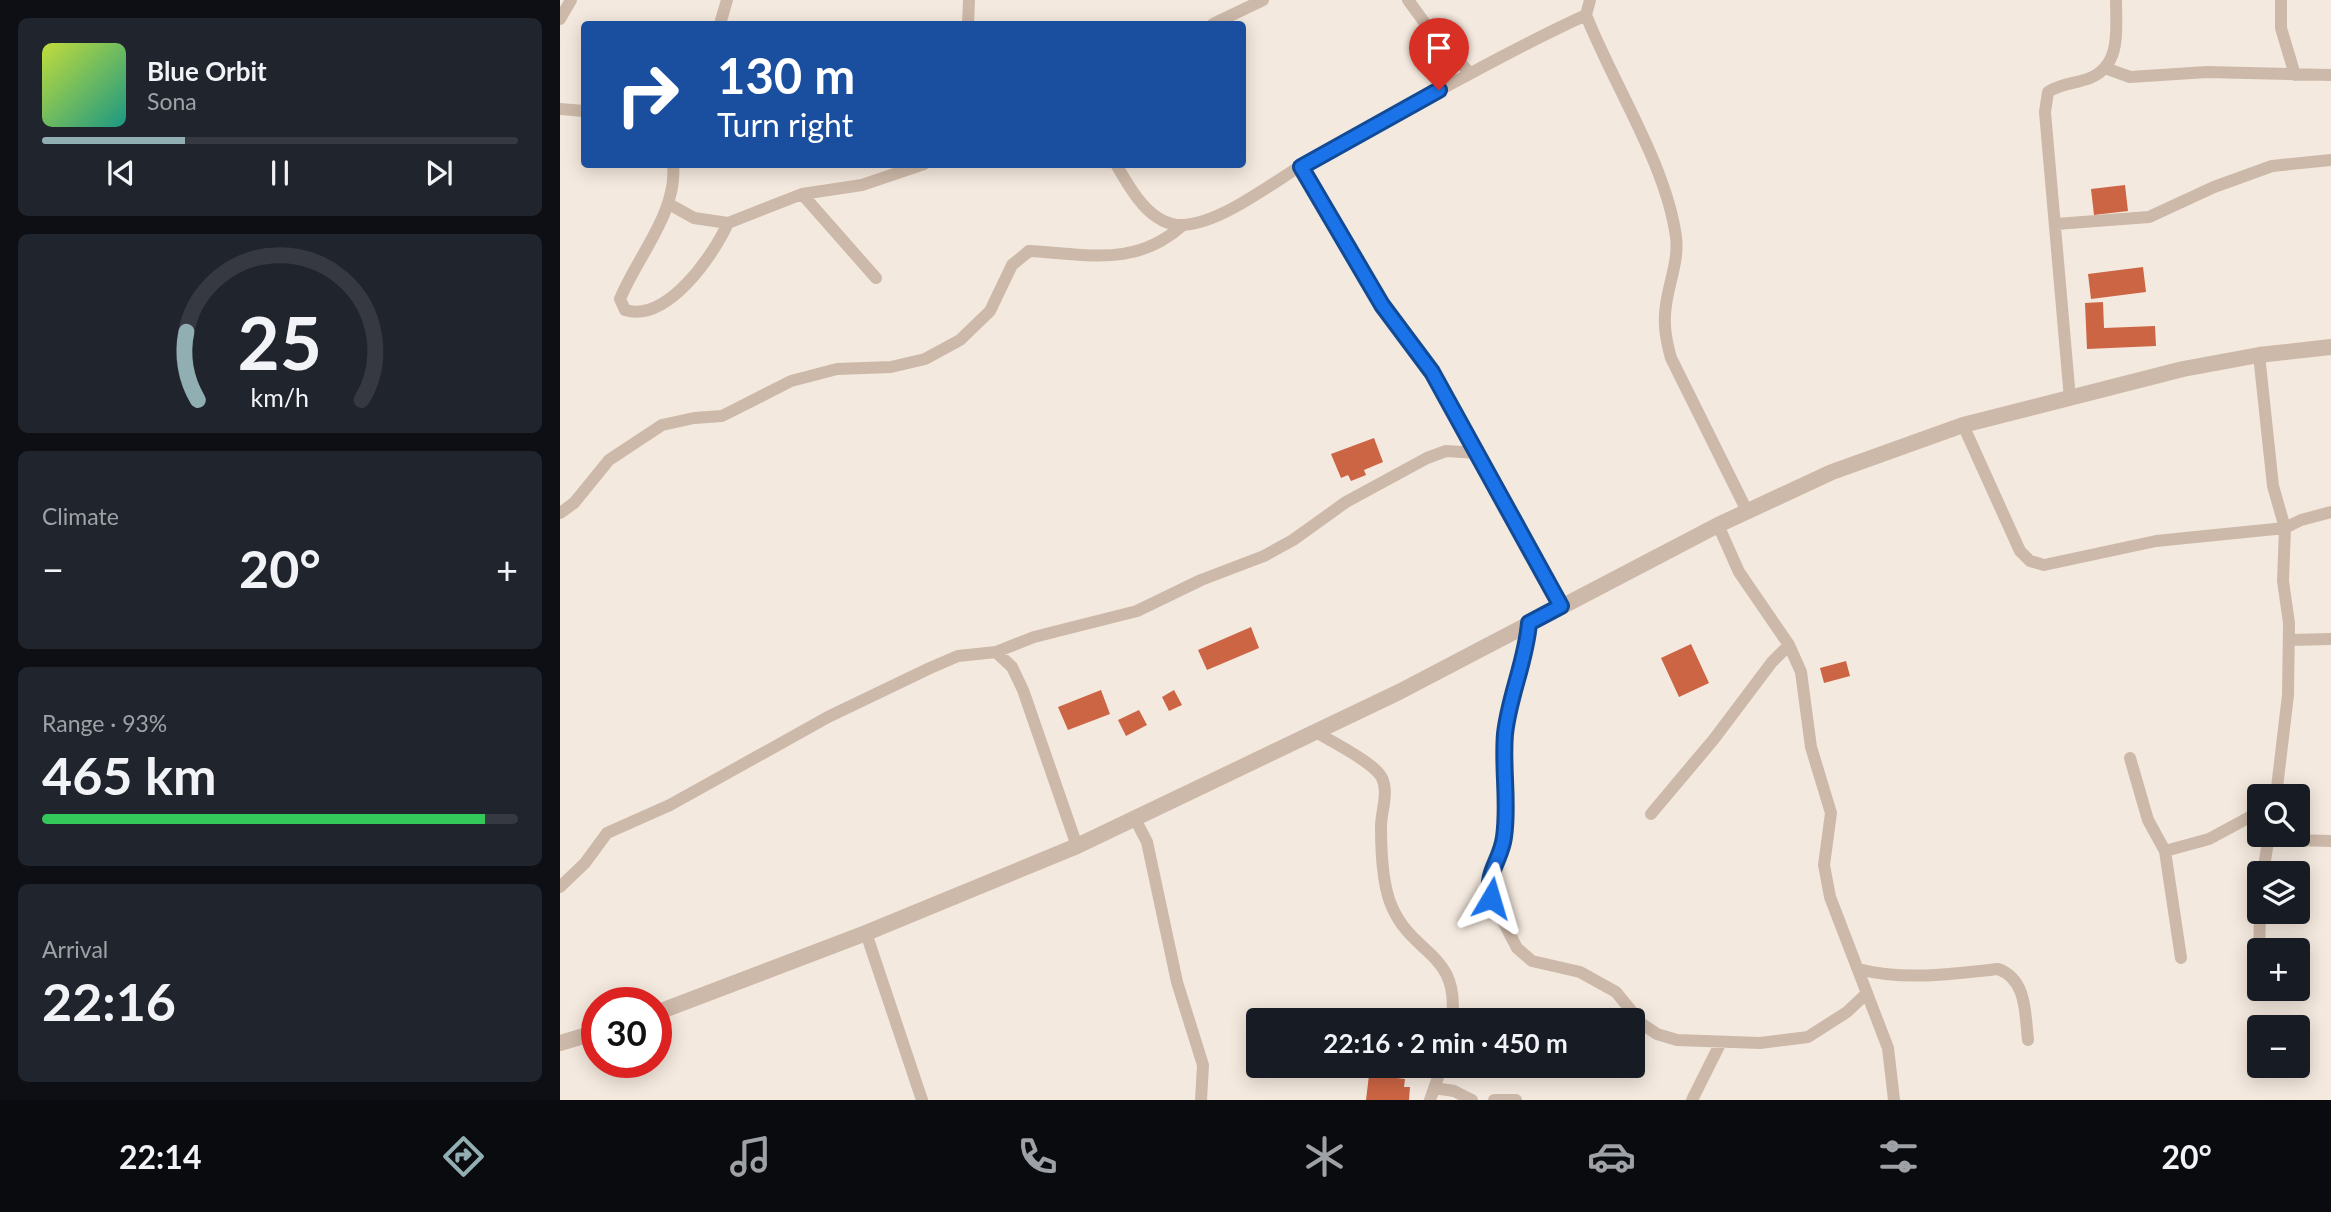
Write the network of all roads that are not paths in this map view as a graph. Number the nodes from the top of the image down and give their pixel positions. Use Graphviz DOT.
graph roads {
  1 [pos="570,0"];
  2 [pos="727,0"];
  3 [pos="969,0"];
  4 [pos="1263,0"];
  5 [pos="1408,0"];
  6 [pos="1590,0"];
  7 [pos="2116,0"];
  8 [pos="2281,0"];
  9 [pos="1586,15"];
  10 [pos="560,19"];
  11 [pos="721,21"];
  12 [pos="968,21"];
  13 [pos="1219,21"];
  14 [pos="2105,68"];
  15 [pos="1470,73"];
  16 [pos="2295,75"];
  17 [pos="2331,75"];
  18 [pos="560,109"];
  19 [pos="581,111"];
  20 [pos="2331,160"];
  21 [pos="1301,167"];
  22 [pos="674,168"];
  23 [pos="912,168"];
  24 [pos="1118,168"];
  25 [pos="802,194"];
  26 [pos="669,204"];
  27 [pos="729,223"];
  28 [pos="2056,224"];
  29 [pos="1183,225"];
  30 [pos="876,278"];
  31 [pos="2331,347"];
  32 [pos="2259,355"];
  33 [pos="2070,399"];
  34 [pos="1962,425"];
  35 [pos="1478,453"];
  36 [pos="1747,511"];
  37 [pos="2331,512"];
  38 [pos="560,513"];
  39 [pos="1718,525"];
  40 [pos="2285,528"];
  41 [pos="1561,606"];
  42 [pos="1529,623"];
  43 [pos="2331,639"];
  44 [pos="2289,640"];
  45 [pos="1789,645"];
  46 [pos="996,652"];
  47 [pos="1316,732"];
  48 [pos="2130,758"];
  49 [pos="2277,784"];
  50 [pos="1651,814"];
  51 [pos="2247,818"];
  52 [pos="1135,819"];
  53 [pos="2310,840"];
  54 [pos="2331,841"];
  55 [pos="1077,846"];
  56 [pos="2165,850"];
  57 [pos="560,887"];
  58 [pos="866,933"];
  59 [pos="2181,958"];
  60 [pos="1858,969"];
  61 [pos="1866,994"];
  62 [pos="672,1007"];
  63 [pos="1453,1008"];
  64 [pos="581,1037"];
  65 [pos="2028,1040"];
  66 [pos="560,1043"];
  67 [pos="1720,1044"];
  68 [pos="1446,1078"];
  69 [pos="1454,1091"];
  70 [pos="1432,1094"];
  71 [pos="922,1100"];
  72 [pos="1201,1100"];
  73 [pos="1472,1100"];
  74 [pos="1494,1100"];
  75 [pos="1516,1100"];
  76 [pos="1692,1100"];
  77 [pos="1894,1100"];
  1 -- 10 [label="street"];
  2 -- 11 [label="street"];
  3 -- 12 [label="street"];
  4 -- 13 [label="street"];
  5 -- 15 [label="street"];
  6 -- 9 [label="street"];
  7 -- 14 [label="street"];
  8 -- 16 [label="street"];
  9 -- 15 [label="street"];
  9 -- 36 [label="street"];
  14 -- 16 [label="street"];
  14 -- 28 [label="street"];
  15 -- 21 [label="street"];
  16 -- 17 [label="street"];
  18 -- 19 [label="street"];
  20 -- 28 [label="street"];
  21 -- 29 [label="street"];
  21 -- 35 [label="street"];
  22 -- 26 [label="street"];
  23 -- 25 [label="street"];
  24 -- 29 [label="street"];
  25 -- 27 [label="street"];
  25 -- 30 [label="street"];
  26 -- 27 [label="street"];
  26 -- 27 [label="street"];
  28 -- 33 [label="street"];
  29 -- 38 [label="street"];
  31 -- 32 [label="street"];
  32 -- 33 [label="street"];
  32 -- 40 [label="street"];
  33 -- 34 [label="street"];
  34 -- 36 [label="street"];
  34 -- 40 [label="street"];
  35 -- 41 [label="street"];
  35 -- 46 [label="street"];
  36 -- 39 [label="street"];
  37 -- 40 [label="street"];
  39 -- 41 [label="street"];
  39 -- 45 [label="street"];
  40 -- 44 [label="street"];
  41 -- 42 [label="street"];
  42 -- 47 [label="street"];
  42 -- 67 [label="street"];
  43 -- 44 [label="street"];
  44 -- 49 [label="street"];
  45 -- 50 [label="street"];
  45 -- 60 [label="street"];
  46 -- 55 [label="street"];
  46 -- 57 [label="street"];
  47 -- 52 [label="street"];
  47 -- 63 [label="street"];
  48 -- 56 [label="street"];
  51 -- 56 [label="street"];
  52 -- 55 [label="street"];
  52 -- 72 [label="street"];
  53 -- 54 [label="street"];
  55 -- 58 [label="street"];
  56 -- 59 [label="street"];
  58 -- 62 [label="street"];
  58 -- 71 [label="street"];
  60 -- 61 [label="street"];
  60 -- 65 [label="street"];
  61 -- 67 [label="street"];
  61 -- 77 [label="street"];
  64 -- 66 [label="street"];
  67 -- 76 [label="street"];
  68 -- 69 [label="street"];
  69 -- 70 [label="street"];
  69 -- 73 [label="street"];
  74 -- 75 [label="street"];
}
